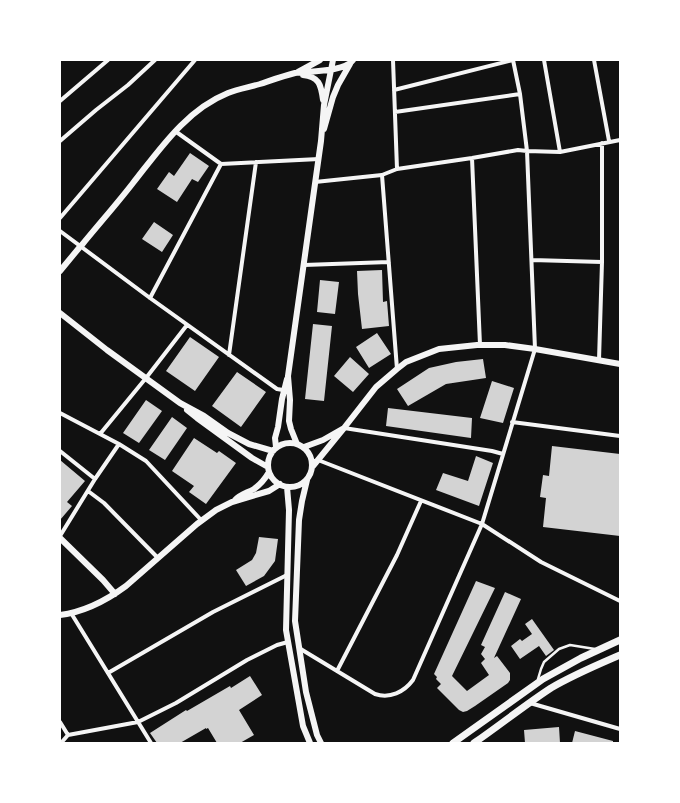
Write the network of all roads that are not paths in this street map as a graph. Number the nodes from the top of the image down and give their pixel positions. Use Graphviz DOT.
graph roads {
  1 [pos="108,60"];
  2 [pos="155,60"];
  3 [pos="195,60"];
  4 [pos="320,60"];
  5 [pos="333,60"];
  6 [pos="393,60"];
  7 [pos="513,60"];
  8 [pos="544,60"];
  9 [pos="594,60"];
  10 [pos="352,61"];
  11 [pos="330,69"];
  12 [pos="295,73"];
  13 [pos="394,90"];
  14 [pos="520,94"];
  15 [pos="60,101"];
  16 [pos="324,105"];
  17 [pos="395,112"];
  18 [pos="175,131"];
  19 [pos="620,140"];
  20 [pos="60,141"];
  21 [pos="321,141"];
  22 [pos="609,141"];
  23 [pos="602,143"];
  24 [pos="528,151"];
  25 [pos="560,152"];
  26 [pos="472,158"];
  27 [pos="319,159"];
  28 [pos="256,162"];
  29 [pos="221,164"];
  30 [pos="397,170"];
  31 [pos="382,175"];
  32 [pos="316,182"];
  33 [pos="60,218"];
  34 [pos="60,231"];
  35 [pos="81,246"];
  36 [pos="532,260"];
  37 [pos="389,262"];
  38 [pos="602,262"];
  39 [pos="304,265"];
  40 [pos="60,271"];
  41 [pos="150,298"];
  42 [pos="60,313"];
  43 [pos="187,325"];
  44 [pos="480,345"];
  45 [pos="535,349"];
  46 [pos="228,355"];
  47 [pos="599,360"];
  48 [pos="620,364"];
  49 [pos="397,369"];
  50 [pos="288,376"];
  51 [pos="146,378"];
  52 [pos="283,390"];
  53 [pos="180,403"];
  54 [pos="60,414"];
  55 [pos="512,422"];
  56 [pos="344,428"];
  57 [pos="100,434"];
  58 [pos="620,436"];
  59 [pos="119,444"];
  60 [pos="297,444"];
  61 [pos="304,447"];
  62 [pos="274,449"];
  63 [pos="60,451"];
  64 [pos="503,454"];
  65 [pos="318,460"];
  66 [pos="313,466"];
  67 [pos="269,470"];
  68 [pos="95,479"];
  69 [pos="307,480"];
  70 [pos="280,484"];
  71 [pos="287,487"];
  72 [pos="88,491"];
  73 [pos="421,501"];
  74 [pos="232,502"];
  75 [pos="202,520"];
  76 [pos="482,524"];
  77 [pos="60,537"];
  78 [pos="158,558"];
  79 [pos="287,575"];
  80 [pos="115,594"];
  81 [pos="620,601"];
  82 [pos="71,614"];
  83 [pos="60,615"];
  84 [pos="620,640"];
  85 [pos="288,642"];
  86 [pos="299,648"];
  87 [pos="600,650"];
  88 [pos="620,655"];
  89 [pos="337,671"];
  90 [pos="108,673"];
  91 [pos="538,683"];
  92 [pos="530,703"];
  93 [pos="60,722"];
  94 [pos="138,722"];
  95 [pos="620,728"];
  96 [pos="68,736"];
  97 [pos="61,743"];
  98 [pos="151,743"];
  99 [pos="310,743"];
  100 [pos="321,743"];
  101 [pos="453,743"];
  102 [pos="474,743"];
  1 -- 15 [label="street"];
  2 -- 20 [label="street"];
  3 -- 33 [label="street"];
  4 -- 12 [label="street"];
  5 -- 11 [label="street"];
  6 -- 13 [label="street"];
  7 -- 13 [label="street"];
  7 -- 14 [label="street"];
  8 -- 25 [label="street"];
  9 -- 22 [label="street"];
  10 -- 11 [label="street"];
  10 -- 21 [label="street"];
  11 -- 12 [label="street"];
  11 -- 16 [label="street"];
  12 -- 16 [label="street"];
  12 -- 18 [label="street"];
  13 -- 17 [label="street"];
  14 -- 17 [label="street"];
  14 -- 24 [label="street"];
  16 -- 21 [label="street"];
  17 -- 30 [label="street"];
  18 -- 29 [label="street"];
  18 -- 35 [label="street"];
  19 -- 22 [label="street"];
  21 -- 27 [label="street"];
  22 -- 23 [label="street"];
  23 -- 25 [label="street"];
  23 -- 38 [label="street"];
  24 -- 25 [label="street"];
  24 -- 26 [label="street"];
  24 -- 36 [label="street"];
  26 -- 30 [label="street"];
  26 -- 44 [label="street"];
  27 -- 28 [label="street"];
  27 -- 32 [label="street"];
  28 -- 29 [label="street"];
  28 -- 46 [label="street"];
  29 -- 41 [label="street"];
  30 -- 31 [label="street"];
  31 -- 32 [label="street"];
  31 -- 37 [label="street"];
  32 -- 39 [label="street"];
  34 -- 35 [label="street"];
  35 -- 40 [label="street"];
  35 -- 41 [label="street"];
  36 -- 38 [label="street"];
  36 -- 45 [label="street"];
  37 -- 39 [label="street"];
  37 -- 49 [label="street"];
  38 -- 47 [label="street"];
  39 -- 50 [label="street"];
  41 -- 43 [label="street"];
  42 -- 51 [label="street"];
  43 -- 46 [label="street"];
  43 -- 51 [label="street"];
  44 -- 45 [label="street"];
  44 -- 49 [label="street"];
  45 -- 47 [label="street"];
  45 -- 55 [label="street"];
  46 -- 52 [label="street"];
  47 -- 48 [label="street"];
  49 -- 56 [label="street"];
  50 -- 52 [label="street"];
  50 -- 60 [label="street"];
  51 -- 53 [label="street"];
  51 -- 57 [label="street"];
  52 -- 62 [label="street"];
  53 -- 62 [label="street"];
  53 -- 67 [label="street"];
  54 -- 57 [label="street"];
  55 -- 58 [label="street"];
  55 -- 64 [label="street"];
  56 -- 61 [label="street"];
  56 -- 64 [label="street"];
  56 -- 65 [label="street"];
  57 -- 59 [label="street"];
  59 -- 68 [label="street"];
  59 -- 75 [label="street"];
  60 -- 61 [label="street"];
  60 -- 62 [label="street"];
  61 -- 66 [label="street"];
  62 -- 67 [label="street"];
  63 -- 68 [label="street"];
  64 -- 76 [label="street"];
  65 -- 66 [label="street"];
  65 -- 73 [label="street"];
  66 -- 69 [label="street"];
  67 -- 70 [label="street"];
  67 -- 74 [label="street"];
  68 -- 72 [label="street"];
  69 -- 71 [label="street"];
  69 -- 86 [label="street"];
  70 -- 71 [label="street"];
  70 -- 74 [label="street"];
  71 -- 79 [label="street"];
  72 -- 77 [label="street"];
  72 -- 78 [label="street"];
  73 -- 76 [label="street"];
  73 -- 89 [label="street"];
  74 -- 75 [label="street"];
  75 -- 78 [label="street"];
  76 -- 81 [label="street"];
  76 -- 89 [label="street"];
  77 -- 80 [label="street"];
  78 -- 80 [label="street"];
  79 -- 85 [label="street"];
  79 -- 90 [label="street"];
  80 -- 82 [label="street"];
  82 -- 83 [label="street"];
  82 -- 90 [label="street"];
  84 -- 87 [label="main road"];
  85 -- 94 [label="street"];
  85 -- 99 [label="street"];
  86 -- 89 [label="street"];
  86 -- 100 [label="street"];
  87 -- 91 [label="main road"];
  87 -- 91 [label="lane"];
  88 -- 92 [label="main road"];
  90 -- 94 [label="street"];
  91 -- 101 [label="main road"];
  92 -- 95 [label="street"];
  92 -- 102 [label="main road"];
  93 -- 96 [label="street"];
  94 -- 96 [label="street"];
  94 -- 98 [label="street"];
  96 -- 97 [label="street"];
}
